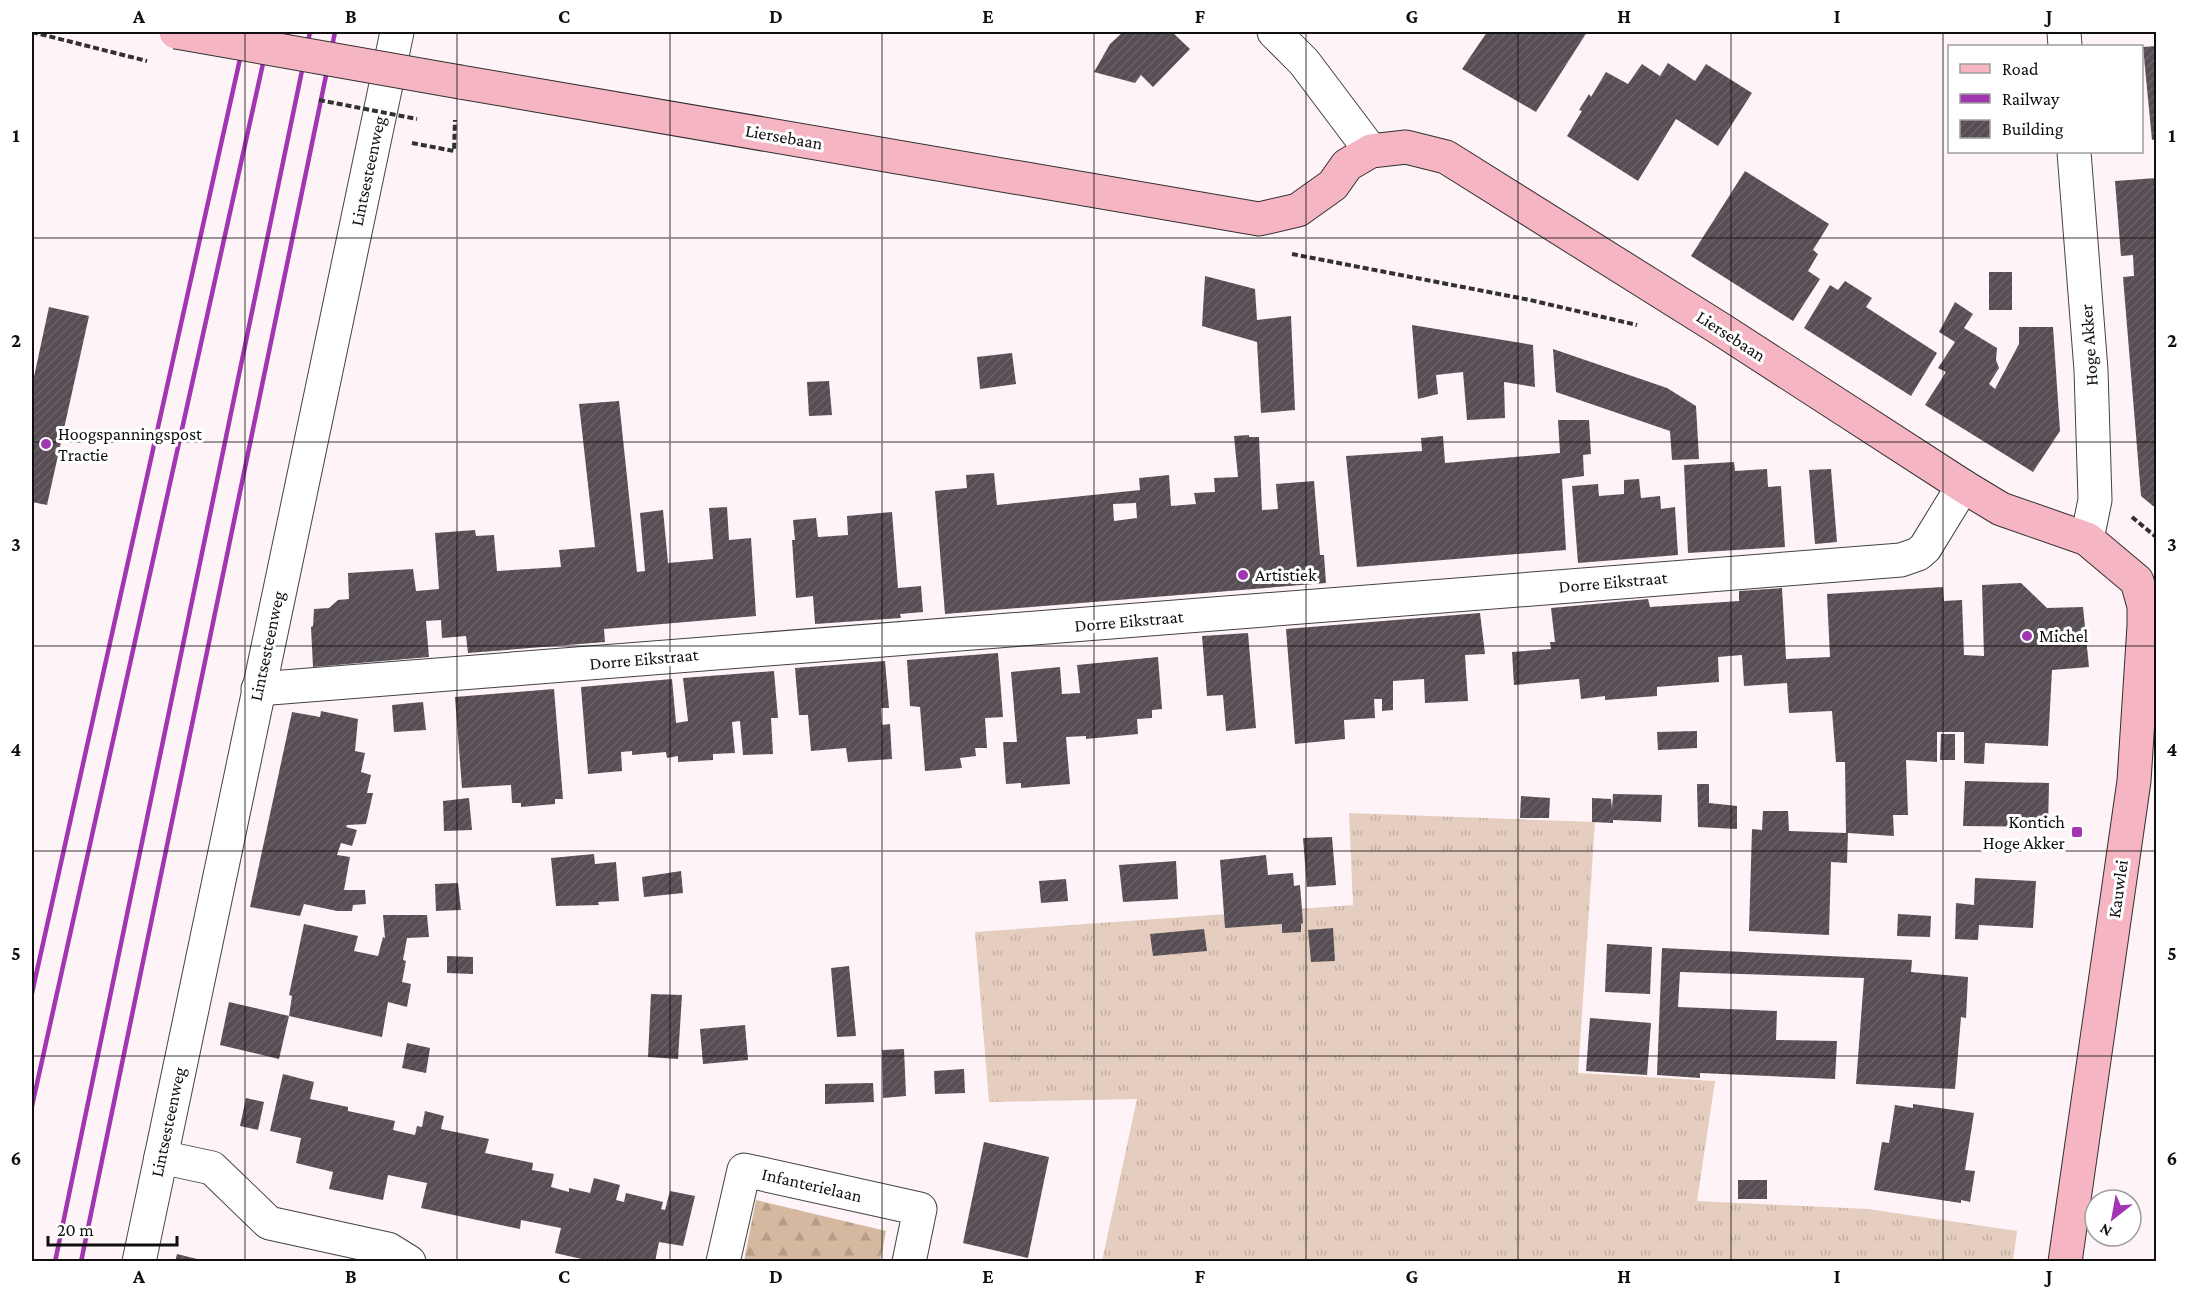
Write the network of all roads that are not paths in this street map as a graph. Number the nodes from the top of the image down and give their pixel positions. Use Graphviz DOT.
graph roads {
  1 [pos="176,32"];
  2 [pos="397,32"];
  3 [pos="1274,32"];
  4 [pos="1371,151"];
  5 [pos="2074,153"];
  6 [pos="1963,486"];
  7 [pos="2087,539"];
  8 [pos="2147,575"];
  9 [pos="258,689"];
  10 [pos="161,1157"];
  11 [pos="139,1262"];
  12 [pos="409,1262"];
  13 [pos="723,1262"];
  14 [pos="909,1262"];
  15 [pos="2065,1262"];
  1 -- 4 [label="street, Liersebaan, bridge"];
  2 -- 9 [label="street, Lintsesteenweg"];
  3 -- 4 [label="street"];
  4 -- 6 [label="street, Liersebaan"];
  5 -- 7 [label="street, Hoge Akker"];
  6 -- 7 [label="street, Liersebaan"];
  6 -- 9 [label="street, Dorre Eikstraat"];
  7 -- 8 [label="street, Kauwlei"];
  8 -- 15 [label="street, Kauwlei"];
  9 -- 10 [label="street, Lintsesteenweg"];
  10 -- 11 [label="street, Lintsesteenweg"];
  10 -- 12 [label="street"];
  13 -- 14 [label="street, Infanterielaan"];
}
